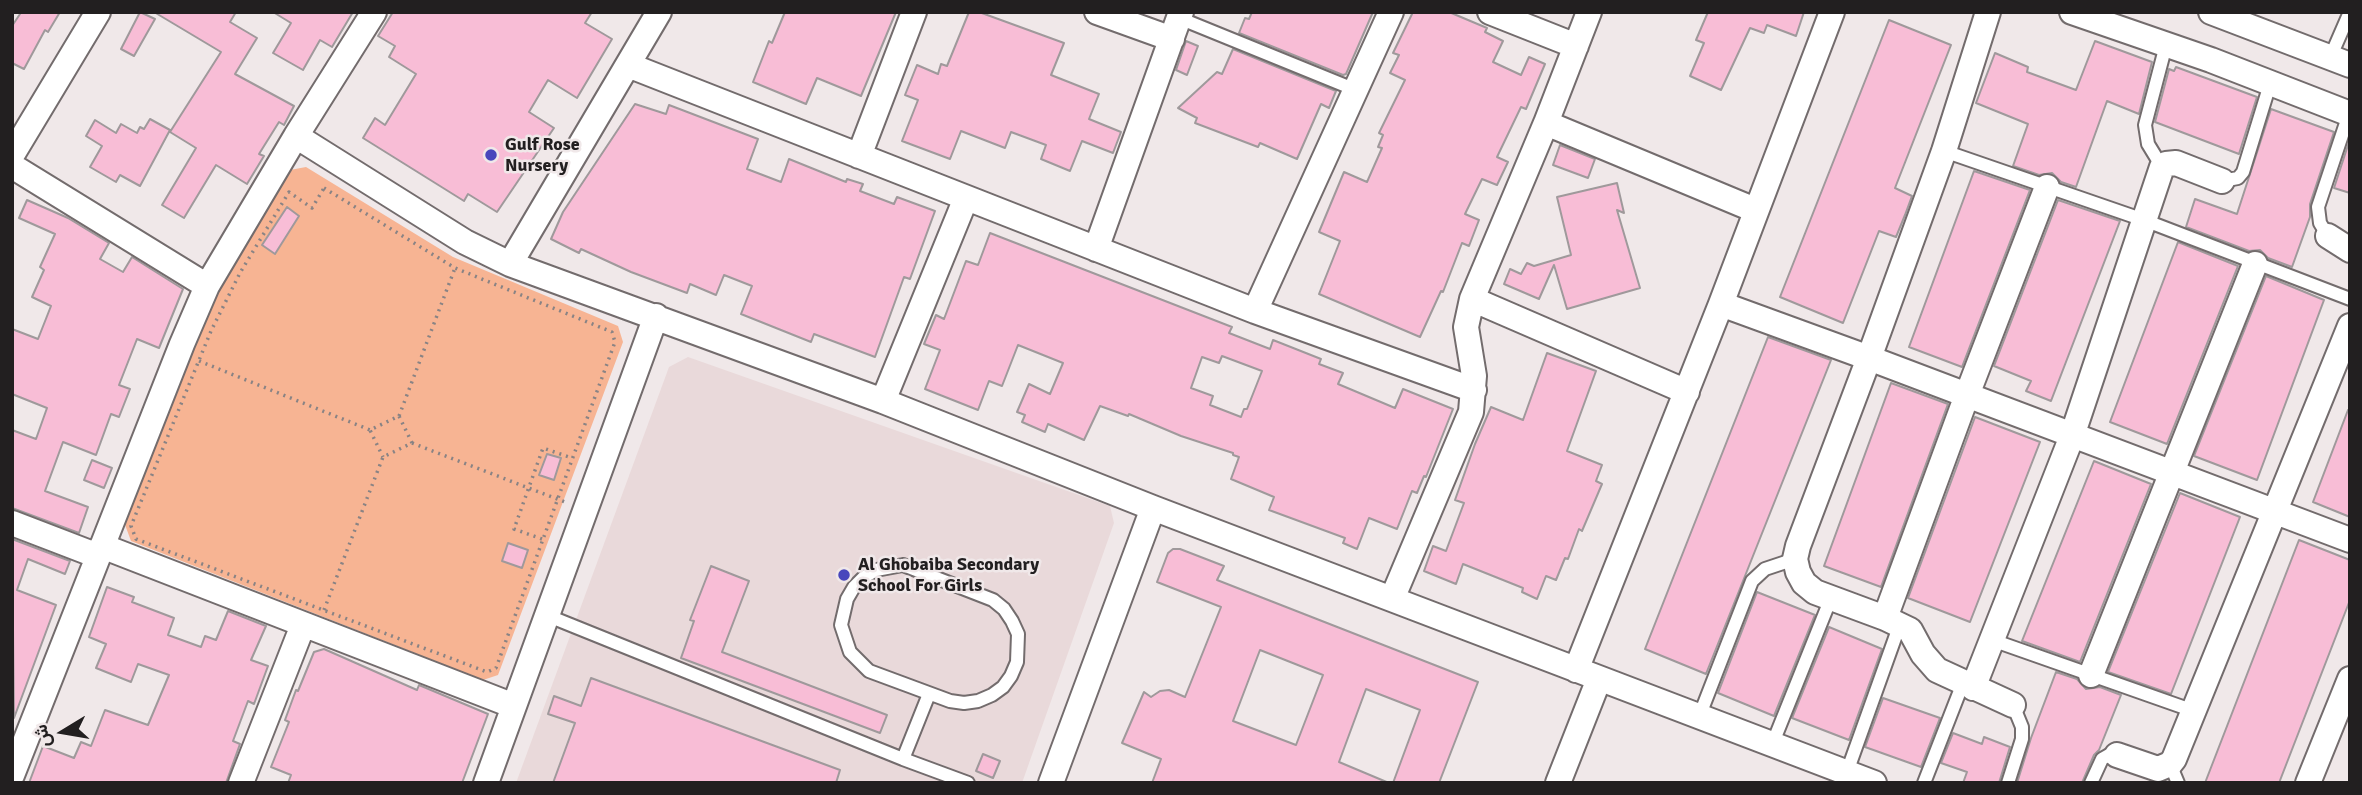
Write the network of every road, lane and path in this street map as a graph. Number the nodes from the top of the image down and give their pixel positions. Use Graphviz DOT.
graph roads {
  1 [pos="99,12"];
  2 [pos="374,12"];
  3 [pos="659,12"];
  4 [pos="914,12"];
  5 [pos="1097,12"];
  6 [pos="1391,12"];
  7 [pos="1490,12"];
  8 [pos="1589,12"];
  9 [pos="1832,12"];
  10 [pos="1988,12"];
  11 [pos="2072,12"];
  12 [pos="2350,12"];
  13 [pos="2218,13"];
  14 [pos="1177,23"];
  15 [pos="2166,45"];
  16 [pos="1576,46"];
  17 [pos="2340,62"];
  18 [pos="628,65"];
  19 [pos="2270,84"];
  20 [pos="1356,90"];
  21 [pos="2349,114"];
  22 [pos="1546,123"];
  23 [pos="296,136"];
  24 [pos="1944,151"];
  25 [pos="12,155"];
  26 [pos="859,156"];
  27 [pos="12,166"];
  28 [pos="2162,167"];
  29 [pos="2222,181"];
  30 [pos="2047,187"];
  31 [pos="966,198"];
  32 [pos="1755,210"];
  33 [pos="2144,220"];
  34 [pos="2328,236"];
  35 [pos="1096,250"];
  36 [pos="2350,250"];
  37 [pos="510,264"];
  38 [pos="2255,264"];
  39 [pos="455,268"];
  40 [pos="207,286"];
  41 [pos="1472,299"];
  42 [pos="2350,299"];
  43 [pos="1721,304"];
  44 [pos="1255,311"];
  45 [pos="656,316"];
  46 [pos="2350,326"];
  47 [pos="1869,358"];
  48 [pos="199,361"];
  49 [pos="1474,390"];
  50 [pos="1687,392"];
  51 [pos="1967,395"];
  52 [pos="883,401"];
  53 [pos="399,416"];
  54 [pos="370,430"];
  55 [pos="2072,436"];
  56 [pos="412,443"];
  57 [pos="383,457"];
  58 [pos="572,458"];
  59 [pos="2172,474"];
  60 [pos="528,488"];
  61 [pos="556,499"];
  62 [pos="1153,508"];
  63 [pos="586,510"];
  64 [pos="2276,512"];
  65 [pos="12,523"];
  66 [pos="541,539"];
  67 [pos="2350,540"];
  68 [pos="100,551"];
  69 [pos="1795,559"];
  70 [pos="1831,598"];
  71 [pos="1392,599"];
  72 [pos="324,610"];
  73 [pos="547,615"];
  74 [pos="1892,621"];
  75 [pos="303,625"];
  76 [pos="1992,640"];
  77 [pos="1576,670"];
  78 [pos="2091,675"];
  79 [pos="1599,679"];
  80 [pos="1968,685"];
  81 [pos="2348,688"];
  82 [pos="929,694"];
  83 [pos="2013,705"];
  84 [pos="514,706"];
  85 [pos="2194,711"];
  86 [pos="1699,717"];
  87 [pos="1772,745"];
  88 [pos="2117,755"];
  89 [pos="903,759"];
  90 [pos="1847,772"];
  91 [pos="2174,773"];
  92 [pos="12,775"];
  93 [pos="241,783"];
  94 [pos="486,783"];
  95 [pos="968,783"];
  96 [pos="1051,783"];
  97 [pos="1558,783"];
  98 [pos="1874,783"];
  99 [pos="1924,783"];
  100 [pos="2008,783"];
  101 [pos="2091,783"];
  102 [pos="2308,783"];
  1 -- 25 [label="street"];
  2 -- 23 [label="street"];
  3 -- 18 [label="street"];
  4 -- 26 [label="street"];
  5 -- 14 [label="street"];
  6 -- 20 [label="street"];
  7 -- 16 [label="street"];
  8 -- 16 [label="street"];
  9 -- 32 [label="street"];
  10 -- 24 [label="street"];
  11 -- 15 [label="street"];
  12 -- 17 [label="lane"];
  13 -- 17 [label="street"];
  14 -- 20 [label="lane"];
  14 -- 35 [label="street"];
  15 -- 19 [label="street"];
  15 -- 28 [label="lane"];
  16 -- 22 [label="street"];
  18 -- 26 [label="street"];
  18 -- 37 [label="street"];
  19 -- 21 [label="street"];
  19 -- 29 [label="lane"];
  20 -- 44 [label="street"];
  21 -- 34 [label="lane"];
  22 -- 32 [label="street"];
  22 -- 41 [label="street"];
  23 -- 37 [label="street"];
  23 -- 40 [label="street"];
  24 -- 30 [label="lane"];
  24 -- 47 [label="street"];
  26 -- 31 [label="street"];
  27 -- 40 [label="street"];
  28 -- 29 [label="street"];
  28 -- 33 [label="street"];
  30 -- 33 [label="lane"];
  30 -- 51 [label="street"];
  31 -- 35 [label="street"];
  31 -- 52 [label="street"];
  32 -- 43 [label="street"];
  33 -- 38 [label="lane"];
  33 -- 55 [label="street"];
  34 -- 36 [label="street"];
  35 -- 44 [label="street"];
  37 -- 45 [label="street"];
  38 -- 42 [label="lane"];
  38 -- 59 [label="street"];
  39 -- 48 [label="path"];
  39 -- 53 [label="path"];
  39 -- 58 [label="path"];
  40 -- 68 [label="street"];
  41 -- 49 [label="street"];
  41 -- 50 [label="street"];
  43 -- 47 [label="street"];
  43 -- 50 [label="street"];
  44 -- 49 [label="street"];
  45 -- 52 [label="street"];
  45 -- 63 [label="street"];
  46 -- 64 [label="street"];
  47 -- 51 [label="street"];
  47 -- 69 [label="street"];
  48 -- 54 [label="path"];
  48 -- 72 [label="path"];
  49 -- 71 [label="street"];
  50 -- 77 [label="street"];
  51 -- 55 [label="street"];
  51 -- 74 [label="street"];
  52 -- 62 [label="street"];
  53 -- 54 [label="path"];
  53 -- 56 [label="path"];
  54 -- 57 [label="path"];
  55 -- 59 [label="street"];
  55 -- 76 [label="street"];
  56 -- 57 [label="path"];
  56 -- 60 [label="path"];
  57 -- 72 [label="path"];
  58 -- 60 [label="path"];
  58 -- 61 [label="path"];
  59 -- 64 [label="street"];
  59 -- 78 [label="street"];
  60 -- 61 [label="path"];
  60 -- 66 [label="path"];
  61 -- 63 [label="path"];
  61 -- 66 [label="path"];
  62 -- 71 [label="street"];
  62 -- 96 [label="street"];
  63 -- 73 [label="street"];
  64 -- 67 [label="street"];
  64 -- 85 [label="street"];
  65 -- 68 [label="street"];
  66 -- 72 [label="path"];
  68 -- 75 [label="street"];
  68 -- 92 [label="street"];
  69 -- 70 [label="street"];
  69 -- 86 [label="lane"];
  70 -- 74 [label="street"];
  70 -- 87 [label="lane"];
  71 -- 77 [label="street"];
  73 -- 84 [label="street"];
  73 -- 89 [label="lane"];
  74 -- 80 [label="street"];
  74 -- 90 [label="lane"];
  75 -- 84 [label="street"];
  75 -- 93 [label="street"];
  76 -- 78 [label="lane"];
  76 -- 80 [label="street"];
  77 -- 79 [label="street"];
  78 -- 85 [label="lane"];
  79 -- 86 [label="street"];
  79 -- 97 [label="street"];
  80 -- 83 [label="street"];
  80 -- 99 [label="lane"];
  81 -- 102 [label="street"];
  82 -- 82 [label="lane"];
  82 -- 89 [label="lane"];
  83 -- 100 [label="lane"];
  84 -- 94 [label="street"];
  85 -- 91 [label="street"];
  86 -- 87 [label="street"];
  87 -- 90 [label="street"];
  88 -- 91 [label="street"];
  88 -- 101 [label="lane"];
  89 -- 95 [label="lane"];
  90 -- 98 [label="street"];
}
